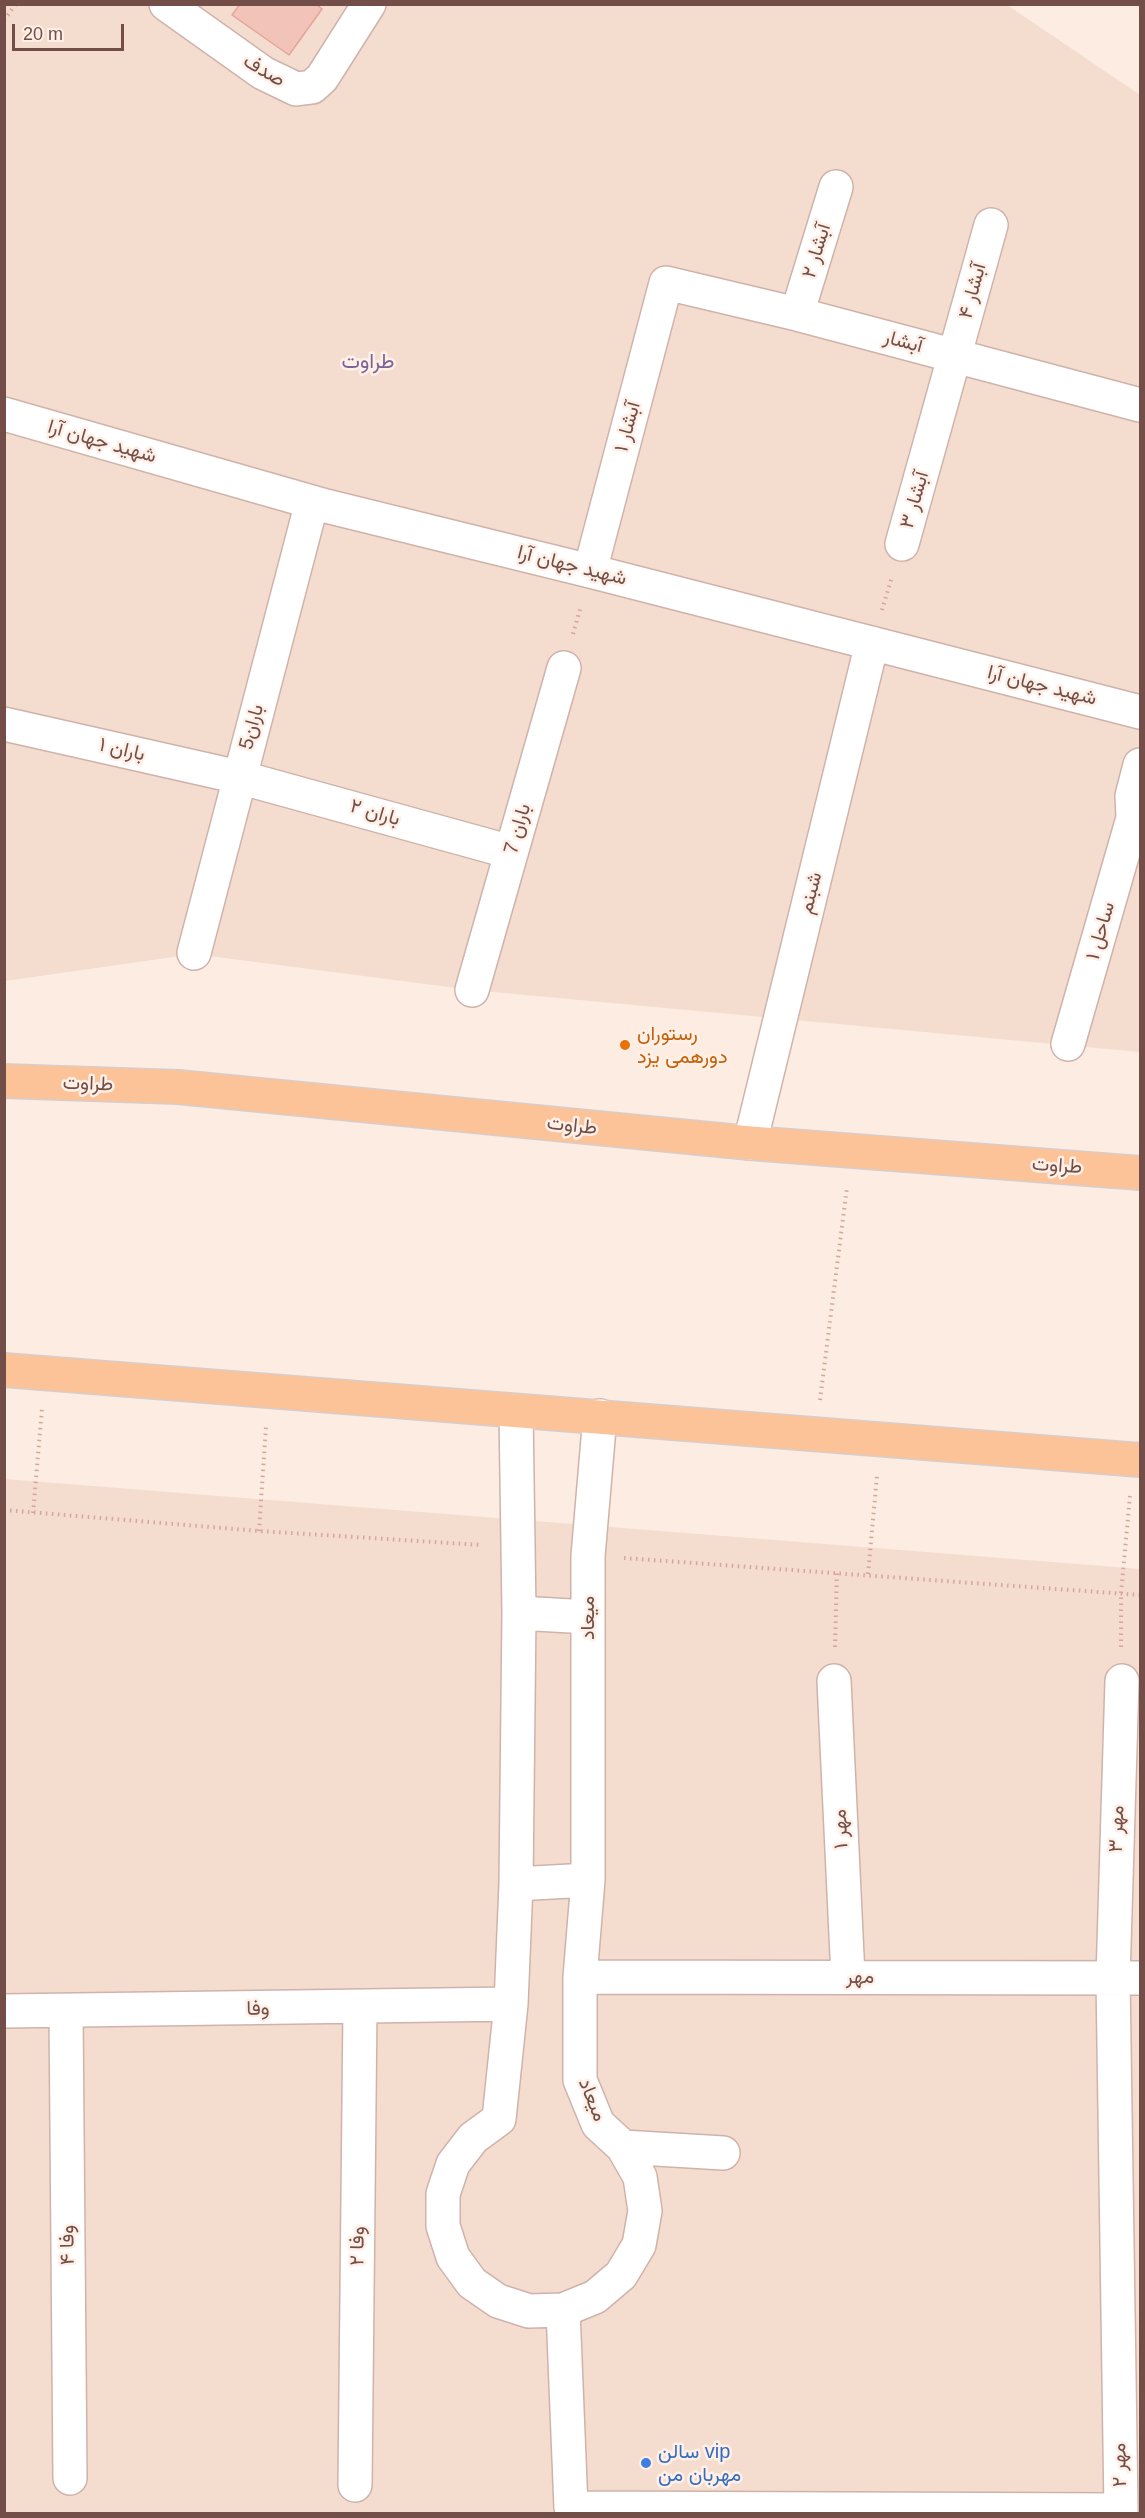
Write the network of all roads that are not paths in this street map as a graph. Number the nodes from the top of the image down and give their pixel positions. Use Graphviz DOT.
graph roads {
  1 [pos="369,4"];
  2 [pos="175,7"];
  3 [pos="836,187"];
  4 [pos="991,225"];
  5 [pos="666,284"];
  6 [pos="797,314"];
  7 [pos="956,356"];
  8 [pos="1140,405"];
  9 [pos="4,414"];
  10 [pos="312,502"];
  11 [pos="902,544"];
  12 [pos="590,571"];
  13 [pos="872,643"];
  14 [pos="564,668"];
  15 [pos="1140,712"];
  16 [pos="4,724"];
  17 [pos="1140,765"];
  18 [pos="239,777"];
  19 [pos="1137,820"];
  20 [pos="511,852"];
  21 [pos="194,954"];
  22 [pos="472,990"];
  23 [pos="1068,1044"];
  24 [pos="4,1081"];
  25 [pos="750,1143"];
  26 [pos="1140,1173"];
  27 [pos="4,1370"];
  28 [pos="516,1411"];
  29 [pos="600,1416"];
  30 [pos="1137,1460"];
  31 [pos="519,1613"];
  32 [pos="588,1617"];
  33 [pos="834,1681"];
  34 [pos="1122,1681"];
  35 [pos="588,1880"];
  36 [pos="516,1884"];
  37 [pos="580,1977"];
  38 [pos="848,1977"];
  39 [pos="1127,1978"];
  40 [pos="511,2004"];
  41 [pos="360,2007"];
  42 [pos="4,2011"];
  43 [pos="66,2012"];
  44 [pos="623,2147"];
  45 [pos="723,2153"];
  46 [pos="563,2310"];
  47 [pos="70,2478"];
  48 [pos="355,2485"];
  1 -- 2 [label="street, صدف"];
  3 -- 6 [label="street, آبشار ۲"];
  4 -- 7 [label="street, آبشار ۴"];
  5 -- 6 [label="street, آبشار"];
  5 -- 12 [label="street, آبشار ۱"];
  6 -- 7 [label="street, آبشار"];
  7 -- 8 [label="street, آبشار"];
  7 -- 11 [label="street, آبشار ۳"];
  9 -- 10 [label="street, شهید جهان آرا"];
  10 -- 12 [label="street, شهید جهان آرا"];
  10 -- 18 [label="street, باران5"];
  12 -- 13 [label="street, شهید جهان آرا"];
  13 -- 15 [label="street, شهید جهان آرا"];
  13 -- 25 [label="street, شبنم"];
  14 -- 20 [label="street, باران 7"];
  16 -- 18 [label="street, باران ۱"];
  17 -- 19 [label="street, ساحل ۱"];
  18 -- 20 [label="street, باران ۲"];
  18 -- 21 [label="street, باران5"];
  19 -- 23 [label="street, ساحل ۱"];
  20 -- 22 [label="street, باران 7"];
  24 -- 25 [label="main road, طراوت"];
  25 -- 26 [label="main road, طراوت"];
  27 -- 28 [label="main road"];
  28 -- 29 [label="main road"];
  28 -- 31 [label="street, میعاد"];
  29 -- 30 [label="main road"];
  29 -- 32 [label="street, میعاد"];
  31 -- 32 [label="street"];
  31 -- 36 [label="street, میعاد"];
  32 -- 35 [label="street, میعاد"];
  33 -- 38 [label="street, مهر ۱"];
  34 -- 39 [label="street, مهر ۳"];
  35 -- 36 [label="street"];
  35 -- 37 [label="street, میعاد"];
  36 -- 40 [label="street, میعاد"];
  37 -- 38 [label="street, مهر"];
  37 -- 44 [label="street, میعاد"];
  38 -- 39 [label="street, مهر"];
  39 -- 46 [label="street, مهر ۲"];
  40 -- 41 [label="street, وفا"];
  40 -- 46 [label="street, میعاد"];
  41 -- 43 [label="street, وفا"];
  41 -- 48 [label="street, وفا ۲"];
  42 -- 43 [label="street, وفا"];
  43 -- 47 [label="street, وفا ۴"];
  44 -- 45 [label="street"];
  44 -- 46 [label="street, میعاد"];
}
